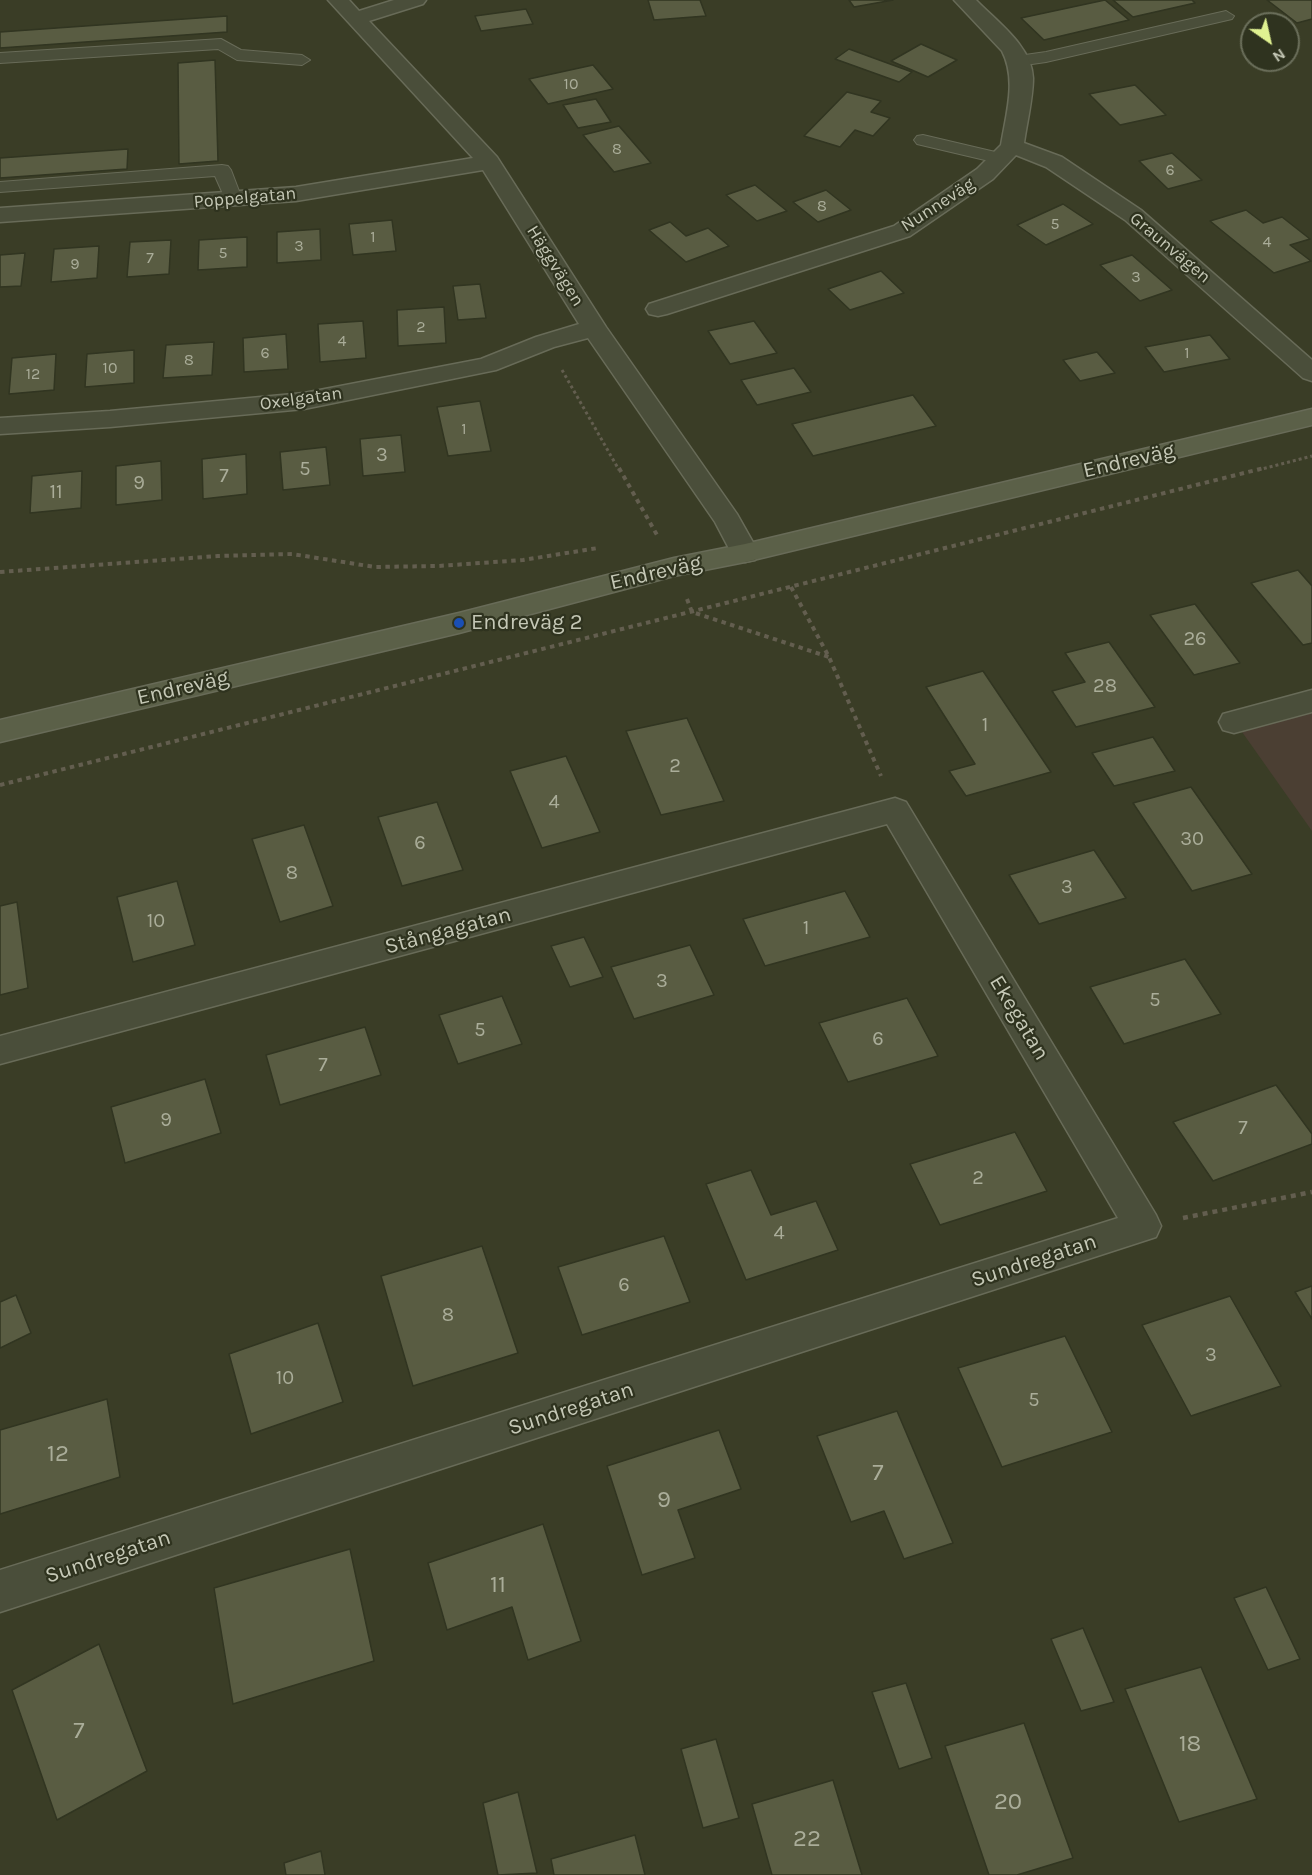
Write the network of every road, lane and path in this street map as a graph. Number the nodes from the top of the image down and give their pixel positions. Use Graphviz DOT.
graph roads {
  1 [pos="338,0"];
  2 [pos="416,0"];
  3 [pos="964,0"];
  4 [pos="1226,16"];
  5 [pos="357,18"];
  6 [pos="0,58"];
  7 [pos="302,60"];
  8 [pos="1018,61"];
  9 [pos="923,140"];
  10 [pos="1007,152"];
  11 [pos="489,162"];
  12 [pos="0,187"];
  13 [pos="233,199"];
  14 [pos="0,214"];
  15 [pos="658,309"];
  16 [pos="594,328"];
  17 [pos="545,342"];
  18 [pos="1312,373"];
  19 [pos="1312,417"];
  20 [pos="0,426"];
  21 [pos="1312,456"];
  22 [pos="649,539"];
  23 [pos="599,548"];
  24 [pos="745,553"];
  25 [pos="674,567"];
  26 [pos="0,572"];
  27 [pos="791,587"];
  28 [pos="692,612"];
  29 [pos="829,657"];
  30 [pos="1312,701"];
  31 [pos="1234,722"];
  32 [pos="0,731"];
  33 [pos="0,785"];
  34 [pos="895,810"];
  35 [pos="0,1050"];
  36 [pos="1312,1192"];
  37 [pos="1143,1226"];
  38 [pos="0,1592"];
  1 -- 5 [label="street, Häggvägen"];
  2 -- 5 [label="street"];
  3 -- 8 [label="street"];
  4 -- 8 [label="lane"];
  5 -- 11 [label="street, Häggvägen"];
  6 -- 7 [label="lane"];
  8 -- 10 [label="street"];
  9 -- 10 [label="lane"];
  10 -- 15 [label="street, Nunneväg"];
  10 -- 18 [label="street, Graunvägen"];
  11 -- 13 [label="street, Poppelgatan"];
  11 -- 16 [label="street, Häggvägen"];
  12 -- 13 [label="lane"];
  13 -- 14 [label="street, Poppelgatan"];
  16 -- 17 [label="street, Oxelgatan"];
  16 -- 24 [label="street, Häggvägen"];
  17 -- 20 [label="street, Oxelgatan"];
  17 -- 22 [label="path"];
  19 -- 24 [label="main road, Endreväg"];
  21 -- 27 [label="path"];
  23 -- 26 [label="path"];
  24 -- 25 [label="main road, Endreväg"];
  25 -- 28 [label="path"];
  25 -- 32 [label="main road, Endreväg"];
  27 -- 28 [label="path"];
  27 -- 29 [label="path"];
  28 -- 29 [label="path"];
  28 -- 33 [label="path"];
  29 -- 34 [label="path"];
  30 -- 31 [label="street"];
  34 -- 35 [label="street, Stångagatan"];
  34 -- 37 [label="street, Ekegatan"];
  36 -- 37 [label="path"];
  37 -- 38 [label="street, Sundregatan"];
}
